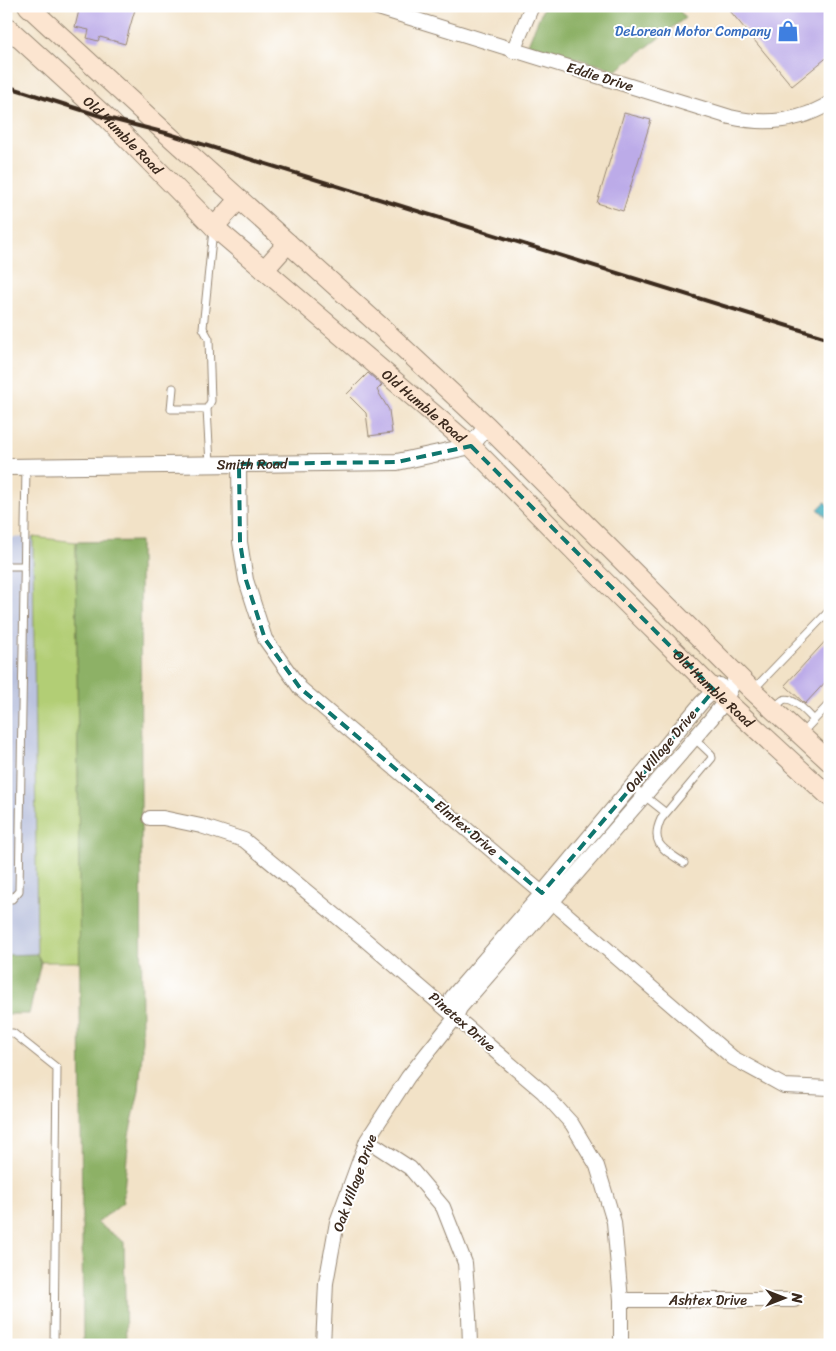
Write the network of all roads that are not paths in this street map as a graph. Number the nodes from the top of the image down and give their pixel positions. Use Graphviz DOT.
graph roads {
  1 [pos="28,6"];
  2 [pos="372,6"];
  3 [pos="532,6"];
  4 [pos="6,26"];
  5 [pos="513,50"];
  6 [pos="830,103"];
  7 [pos="239,199"];
  8 [pos="214,227"];
  9 [pos="288,243"];
  10 [pos="264,270"];
  11 [pos="173,388"];
  12 [pos="207,409"];
  13 [pos="487,426"];
  14 [pos="471,446"];
  15 [pos="210,464"];
  16 [pos="239,464"];
  17 [pos="6,467"];
  18 [pos="26,467"];
  19 [pos="612,552"];
  20 [pos="6,566"];
  21 [pos="24,566"];
  22 [pos="593,570"];
  23 [pos="830,610"];
  24 [pos="737,674"];
  25 [pos="753,691"];
  26 [pos="720,695"];
  27 [pos="830,704"];
  28 [pos="772,710"];
  29 [pos="814,720"];
  30 [pos="800,735"];
  31 [pos="694,738"];
  32 [pos="830,762"];
  33 [pos="632,786"];
  34 [pos="644,796"];
  35 [pos="830,797"];
  36 [pos="666,813"];
  37 [pos="150,818"];
  38 [pos="684,863"];
  39 [pos="548,897"];
  40 [pos="6,899"];
  41 [pos="456,1017"];
  42 [pos="6,1033"];
  43 [pos="830,1088"];
  44 [pos="367,1140"];
  45 [pos="621,1300"];
  46 [pos="794,1300"];
  47 [pos="54,1345"];
  48 [pos="324,1345"];
  49 [pos="470,1345"];
  50 [pos="621,1345"];
  1 -- 7 [label="main road, Old Humble Road"];
  2 -- 5 [label="street, Eddie Drive"];
  3 -- 5 [label="street"];
  4 -- 8 [label="main road, Old Humble Road"];
  5 -- 6 [label="street, Eddie Drive"];
  7 -- 8 [label="main road"];
  7 -- 9 [label="main road, Old Humble Road"];
  8 -- 10 [label="main road, Old Humble Road"];
  8 -- 12 [label="lane"];
  9 -- 10 [label="main road"];
  9 -- 13 [label="main road, Old Humble Road"];
  10 -- 14 [label="main road, Old Humble Road"];
  11 -- 12 [label="lane"];
  12 -- 15 [label="lane"];
  13 -- 14 [label="street"];
  13 -- 19 [label="main road, Old Humble Road"];
  14 -- 16 [label="street, Smith Road"];
  14 -- 22 [label="main road, Old Humble Road"];
  15 -- 16 [label="street, Smith Road"];
  15 -- 18 [label="street, Smith Road"];
  16 -- 39 [label="street, Elmtex Drive"];
  17 -- 18 [label="street, Smith Road"];
  18 -- 21 [label="lane"];
  19 -- 22 [label="main road"];
  19 -- 24 [label="main road, Old Humble Road"];
  20 -- 21 [label="lane"];
  21 -- 40 [label="lane"];
  22 -- 26 [label="main road, Old Humble Road"];
  23 -- 25 [label="lane"];
  24 -- 25 [label="main road, Old Humble Road"];
  24 -- 26 [label="street, Oak Village Drive"];
  25 -- 28 [label="main road, Old Humble Road"];
  26 -- 31 [label="street, Oak Village Drive"];
  26 -- 33 [label="street, Oak Village Drive"];
  26 -- 35 [label="main road, Old Humble Road"];
  27 -- 29 [label="lane"];
  28 -- 29 [label="lane"];
  28 -- 30 [label="main road, Old Humble Road"];
  29 -- 30 [label="lane"];
  30 -- 32 [label="main road, Old Humble Road"];
  31 -- 34 [label="street, Oak Village Drive"];
  31 -- 36 [label="lane"];
  33 -- 34 [label="lane"];
  33 -- 39 [label="street, Oak Village Drive"];
  34 -- 36 [label="lane"];
  34 -- 39 [label="street, Oak Village Drive"];
  36 -- 38 [label="lane"];
  37 -- 41 [label="street, Pinetex Drive"];
  39 -- 41 [label="street, Oak Village Drive"];
  39 -- 43 [label="street, Elmtex Drive"];
  41 -- 44 [label="street, Oak Village Drive"];
  41 -- 45 [label="street, Pinetex Drive"];
  42 -- 47 [label="lane"];
  44 -- 48 [label="street, Oak Village Drive"];
  44 -- 49 [label="street"];
  45 -- 46 [label="street, Ashtex Drive"];
  45 -- 50 [label="street, Pinetex Drive"];
}
